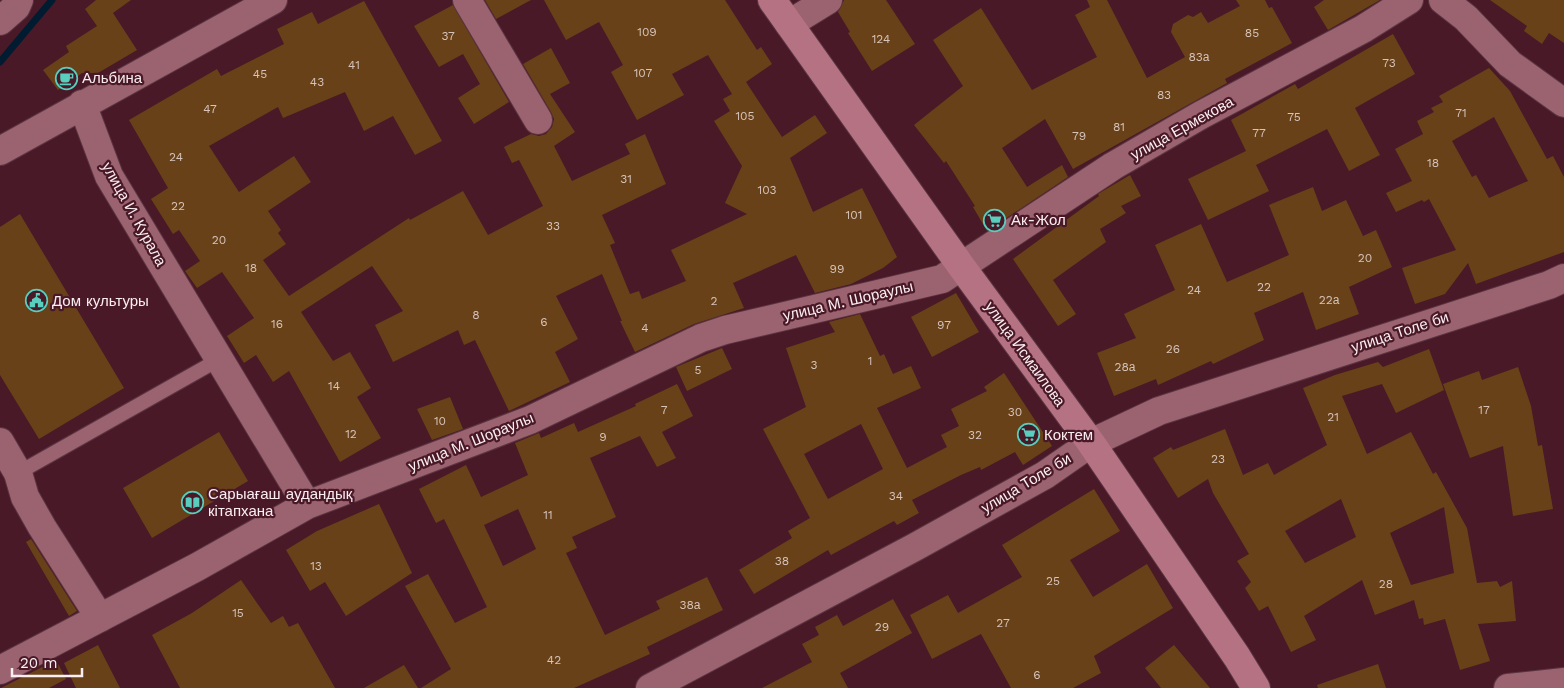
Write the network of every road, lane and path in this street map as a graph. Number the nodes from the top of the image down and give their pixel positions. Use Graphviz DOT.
graph roads {
  1 [pos="19,0"];
  2 [pos="273,0"];
  3 [pos="466,0"];
  4 [pos="772,0"];
  5 [pos="828,0"];
  6 [pos="1408,0"];
  7 [pos="1443,0"];
  8 [pos="0,21"];
  9 [pos="789,24"];
  10 [pos="1564,102"];
  11 [pos="82,104"];
  12 [pos="538,120"];
  13 [pos="0,151"];
  14 [pos="961,266"];
  15 [pos="1564,278"];
  16 [pos="218,360"];
  17 [pos="0,442"];
  18 [pos="1091,443"];
  19 [pos="18,473"];
  20 [pos="307,505"];
  21 [pos="100,618"];
  22 [pos="0,670"];
  23 [pos="1564,682"];
  24 [pos="650,688"];
  25 [pos="1256,688"];
  26 [pos="1508,688"];
  1 -- 8 [label="street"];
  2 -- 11 [label="street"];
  3 -- 12 [label="street"];
  4 -- 9 [label="main road, улица Исмаилова"];
  5 -- 9 [label="street"];
  6 -- 14 [label="street, улица Ермекова"];
  7 -- 10 [label="street"];
  9 -- 14 [label="main road, улица Исмаилова"];
  11 -- 13 [label="street"];
  11 -- 16 [label="street, улица И. Курала"];
  14 -- 18 [label="main road, улица Исмаилова"];
  14 -- 20 [label="street, улица М. Шораулы"];
  15 -- 18 [label="street, улица Толе би"];
  16 -- 19 [label="lane"];
  16 -- 20 [label="street, улица И. Курала"];
  17 -- 19 [label="street"];
  18 -- 24 [label="street, улица Толе би"];
  18 -- 25 [label="main road, улица Исмаилова"];
  19 -- 21 [label="street"];
  20 -- 21 [label="street, улица М. Шораулы"];
  21 -- 22 [label="street, улица М. Шораулы"];
  23 -- 26 [label="street"];
}
